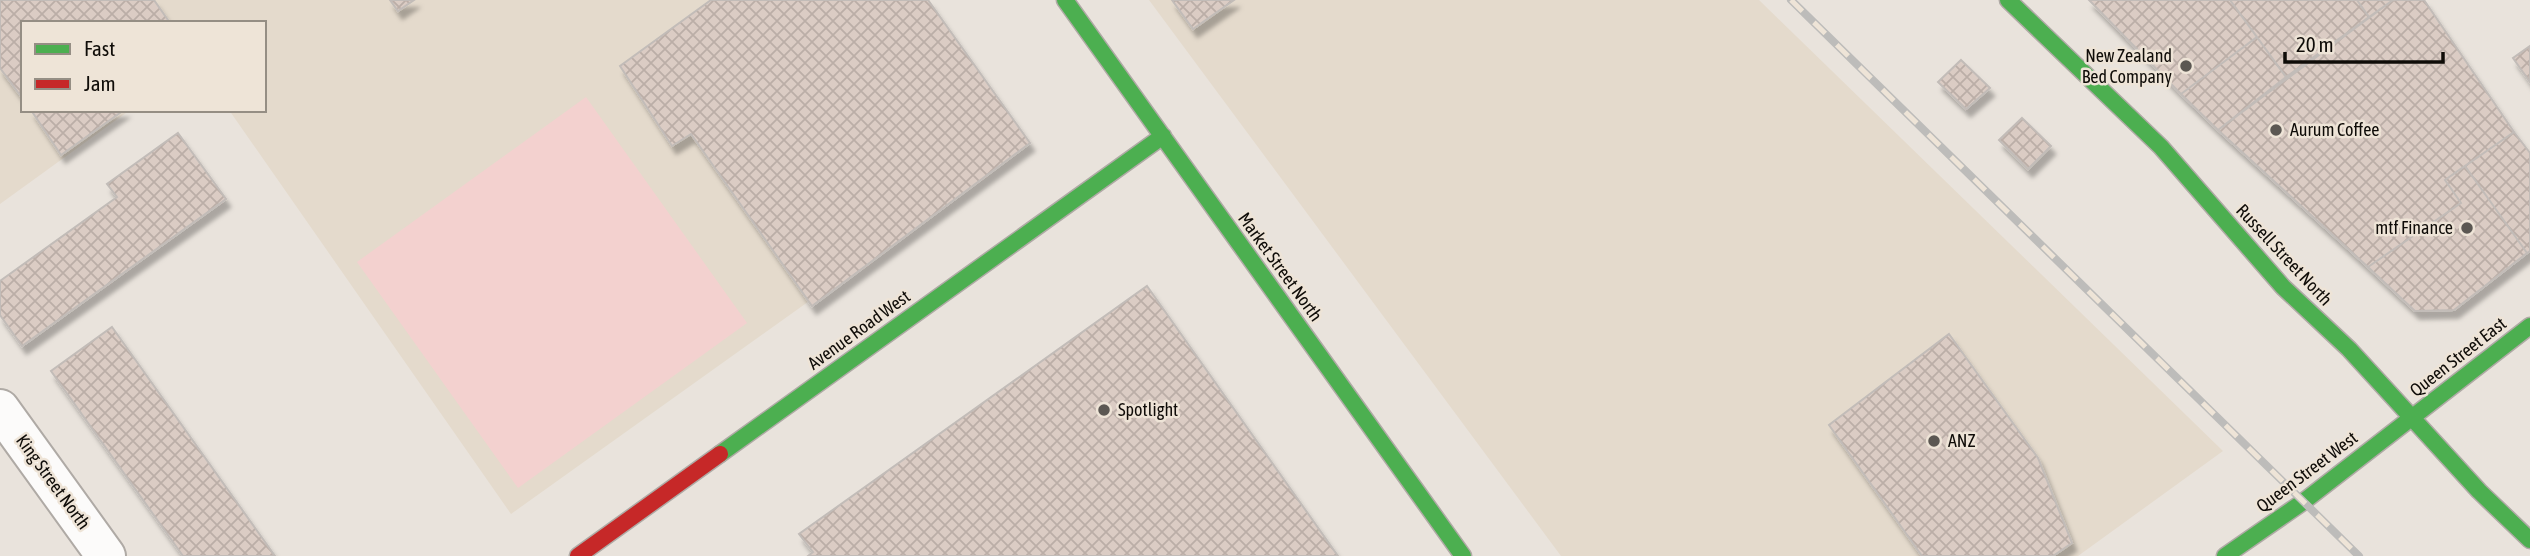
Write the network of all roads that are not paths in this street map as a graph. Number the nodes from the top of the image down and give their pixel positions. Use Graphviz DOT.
graph roads {
  1 [pos="1065,0"];
  2 [pos="2008,0"];
  3 [pos="1163,136"];
  4 [pos="2530,326"];
  5 [pos="0,409"];
  6 [pos="2411,418"];
  7 [pos="2530,540"];
  8 [pos="106,556"];
  9 [pos="578,556"];
  10 [pos="1463,556"];
  11 [pos="2225,556"];
  1 -- 3 [label="street, Market Street North"];
  2 -- 6 [label="street, Russell Street North"];
  3 -- 9 [label="street, Avenue Road West"];
  3 -- 10 [label="street, Market Street North"];
  4 -- 6 [label="street, Queen Street East"];
  5 -- 8 [label="street, King Street North"];
  6 -- 7 [label="street, Russell Street North"];
  6 -- 11 [label="street, Queen Street West"];
}
